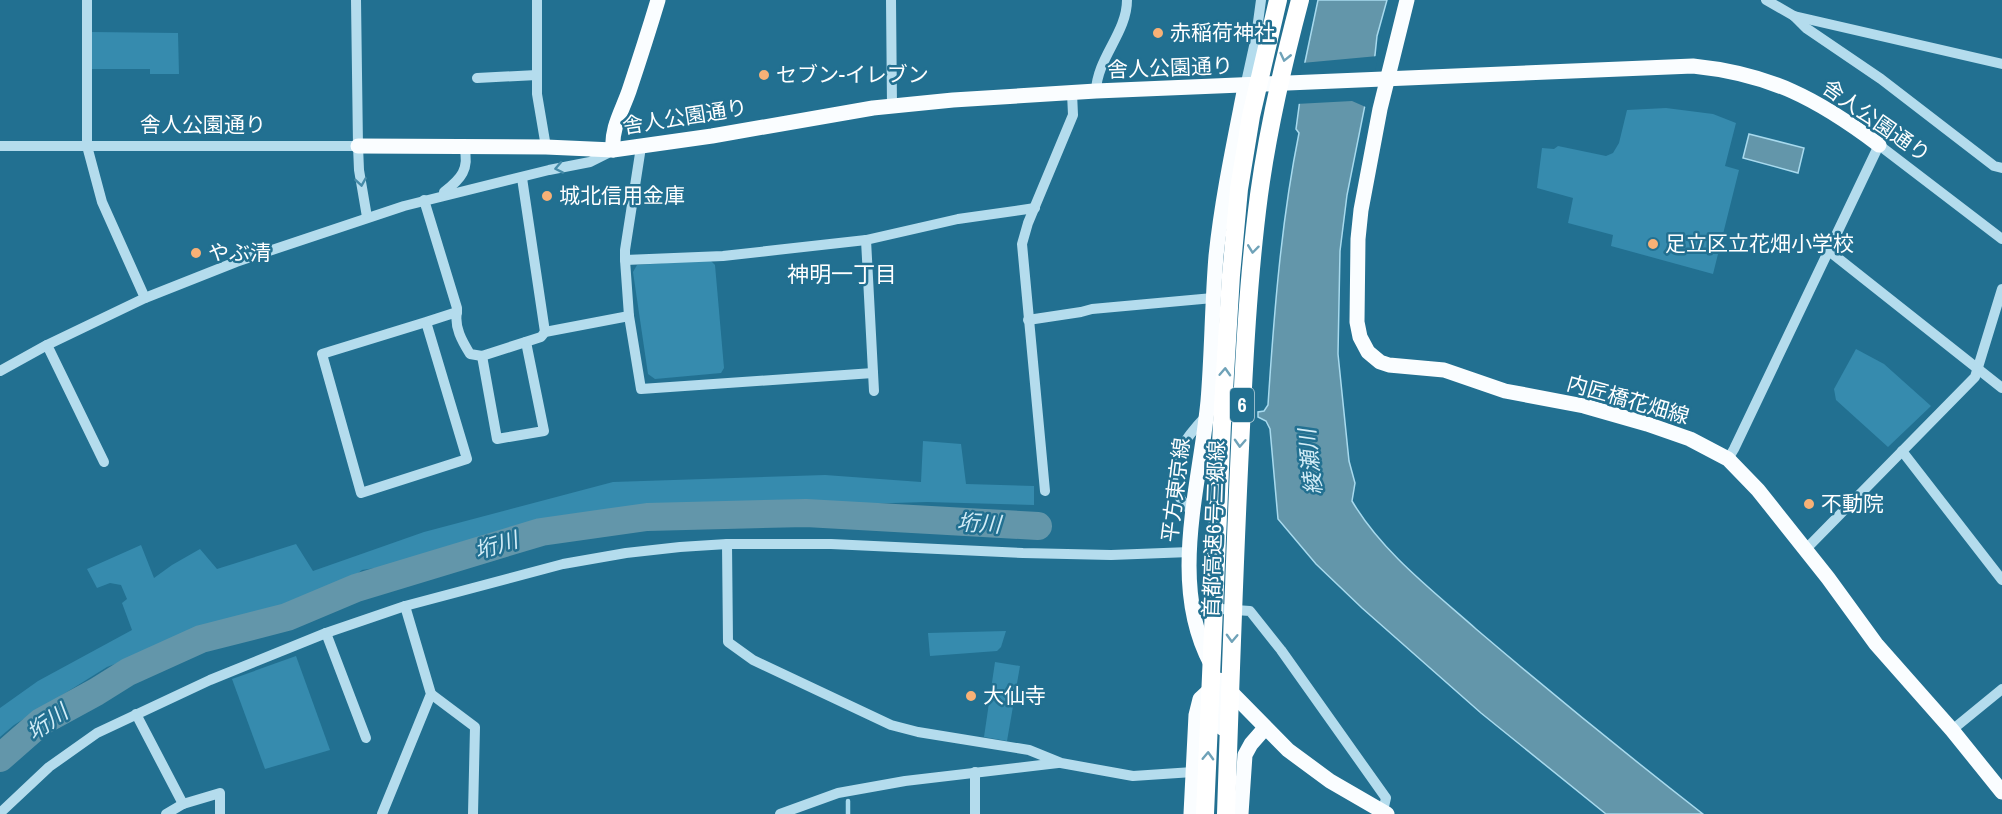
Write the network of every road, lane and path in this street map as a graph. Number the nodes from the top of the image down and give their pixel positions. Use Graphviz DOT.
graph roads {
  1 [pos="87,0"];
  2 [pos="356,0"];
  3 [pos="537,0"];
  4 [pos="658,0"];
  5 [pos="891,0"];
  6 [pos="1127,0"];
  7 [pos="1261,0"];
  8 [pos="1278,0"];
  9 [pos="1300,0"];
  10 [pos="1407,0"];
  11 [pos="1766,0"];
  12 [pos="1794,16"];
  13 [pos="2002,64"];
  14 [pos="537,75"];
  15 [pos="477,78"];
  16 [pos="1380,79"];
  17 [pos="1245,87"];
  18 [pos="1096,91"];
  19 [pos="1072,93"];
  20 [pos="892,106"];
  21 [pos="1879,145"];
  22 [pos="0,146"];
  23 [pos="87,146"];
  24 [pos="357,146"];
  25 [pos="464,147"];
  26 [pos="546,147"];
  27 [pos="641,147"];
  28 [pos="614,150"];
  29 [pos="2002,168"];
  30 [pos="522,178"];
  31 [pos="439,196"];
  32 [pos="424,200"];
  33 [pos="1035,208"];
  34 [pos="366,217"];
  35 [pos="2002,239"];
  36 [pos="866,240"];
  37 [pos="1829,251"];
  38 [pos="626,260"];
  39 [pos="2002,289"];
  40 [pos="145,298"];
  41 [pos="1213,298"];
  42 [pos="457,312"];
  43 [pos="629,316"];
  44 [pos="1028,320"];
  45 [pos="426,322"];
  46 [pos="545,332"];
  47 [pos="526,342"];
  48 [pos="47,345"];
  49 [pos="482,356"];
  50 [pos="1978,369"];
  51 [pos="0,372"];
  52 [pos="873,373"];
  53 [pos="2002,388"];
  54 [pos="874,391"];
  55 [pos="1207,415"];
  56 [pos="1902,451"];
  57 [pos="1728,459"];
  58 [pos="104,462"];
  59 [pos="1045,491"];
  60 [pos="1193,514"];
  61 [pos="727,544"];
  62 [pos="1805,550"];
  63 [pos="1190,552"];
  64 [pos="2002,580"];
  65 [pos="405,606"];
  66 [pos="1192,606"];
  67 [pos="326,633"];
  68 [pos="1219,680"];
  69 [pos="2002,689"];
  70 [pos="431,694"];
  71 [pos="136,714"];
  72 [pos="1265,728"];
  73 [pos="1952,730"];
  74 [pos="366,738"];
  75 [pos="1061,762"];
  76 [pos="975,772"];
  77 [pos="1193,772"];
  78 [pos="2002,792"];
  79 [pos="183,804"];
  80 [pos="0,813"];
  81 [pos="1385,813"];
  82 [pos="166,814"];
  83 [pos="220,814"];
  84 [pos="382,814"];
  85 [pos="473,814"];
  86 [pos="780,814"];
  87 [pos="975,814"];
  88 [pos="1191,814"];
  89 [pos="1205,814"];
  90 [pos="1226,814"];
  91 [pos="1235,814"];
  92 [pos="1241,814"];
  1 -- 23 [label="street"];
  2 -- 24 [label="street"];
  3 -- 14 [label="street"];
  4 -- 28 [label="main road"];
  5 -- 20 [label="street"];
  6 -- 18 [label="street"];
  7 -- 17 [label="street"];
  89 -- 8 [label="highway, 首都高速6号三郷線 / 6, one-way, bridge"];
  9 -- 90 [label="highway, 首都高速6号三郷線 / 6, one-way, bridge"];
  10 -- 16 [label="main road"];
  11 -- 12 [label="street"];
  12 -- 13 [label="street"];
  12 -- 29 [label="street"];
  14 -- 15 [label="street"];
  14 -- 26 [label="street"];
  16 -- 17 [label="main road, 舎人公園通り"];
  16 -- 21 [label="main road, 舎人公園通り"];
  16 -- 57 [label="main road, 内匠橋花畑線"];
  17 -- 18 [label="main road, 舎人公園通り"];
  17 -- 41 [label="main road, 平方東京線"];
  18 -- 19 [label="main road, 舎人公園通り"];
  19 -- 20 [label="main road, 舎人公園通り"];
  19 -- 33 [label="street"];
  20 -- 27 [label="main road, 舎人公園通り"];
  21 -- 35 [label="street, 舎人公園通り"];
  21 -- 37 [label="street"];
  22 -- 23 [label="street, 舎人公園通り"];
  23 -- 24 [label="street, 舎人公園通り"];
  23 -- 40 [label="street"];
  24 -- 25 [label="main road, 舎人公園通り"];
  24 -- 34 [label="street, one-way"];
  25 -- 26 [label="main road, 舎人公園通り"];
  25 -- 31 [label="street"];
  26 -- 28 [label="main road, 舎人公園通り"];
  27 -- 28 [label="main road, 舎人公園通り"];
  27 -- 38 [label="street"];
  28 -- 30 [label="street, one-way"];
  30 -- 31 [label="street"];
  30 -- 46 [label="street"];
  31 -- 32 [label="street"];
  32 -- 34 [label="street"];
  32 -- 42 [label="street"];
  33 -- 36 [label="street"];
  33 -- 44 [label="street"];
  34 -- 40 [label="street"];
  36 -- 38 [label="street"];
  36 -- 52 [label="street"];
  37 -- 50 [label="street"];
  37 -- 57 [label="street"];
  38 -- 43 [label="street"];
  39 -- 50 [label="street"];
  40 -- 48 [label="street"];
  41 -- 44 [label="street"];
  41 -- 55 [label="main road, 平方東京線"];
  42 -- 45 [label="street"];
  42 -- 49 [label="street"];
  43 -- 46 [label="street"];
  43 -- 52 [label="street"];
  44 -- 59 [label="street"];
  45 -- 45 [label="street"];
  46 -- 47 [label="street"];
  47 -- 49 [label="street"];
  47 -- 49 [label="street"];
  48 -- 51 [label="street"];
  48 -- 58 [label="street"];
  50 -- 53 [label="street"];
  50 -- 56 [label="street"];
  52 -- 54 [label="street"];
  55 -- 60 [label="main road, 平方東京線"];
  55 -- 60 [label="street"];
  56 -- 62 [label="street"];
  56 -- 64 [label="street"];
  57 -- 62 [label="main road, 内匠橋花畑線"];
  60 -- 63 [label="main road, 平方東京線"];
  61 -- 63 [label="street"];
  61 -- 65 [label="street"];
  61 -- 75 [label="street"];
  62 -- 73 [label="main road, 内匠橋花畑線"];
  63 -- 66 [label="main road, 平方東京線"];
  65 -- 67 [label="street"];
  65 -- 70 [label="street"];
  66 -- 68 [label="main road, 平方東京線"];
  66 -- 81 [label="street"];
  67 -- 71 [label="street"];
  67 -- 74 [label="street"];
  68 -- 72 [label="main road, 平方東京線"];
  68 -- 77 [label="main road"];
  68 -- 91 [label="main road"];
  69 -- 73 [label="street"];
  70 -- 84 [label="street"];
  70 -- 85 [label="street"];
  71 -- 79 [label="street"];
  71 -- 80 [label="street"];
  72 -- 81 [label="main road, 平方東京線"];
  72 -- 92 [label="main road"];
  73 -- 78 [label="main road, 内匠橋花畑線"];
  75 -- 76 [label="street"];
  75 -- 77 [label="street"];
  76 -- 86 [label="street"];
  76 -- 87 [label="street"];
  77 -- 88 [label="main road"];
  79 -- 82 [label="street"];
  79 -- 83 [label="street"];
}
